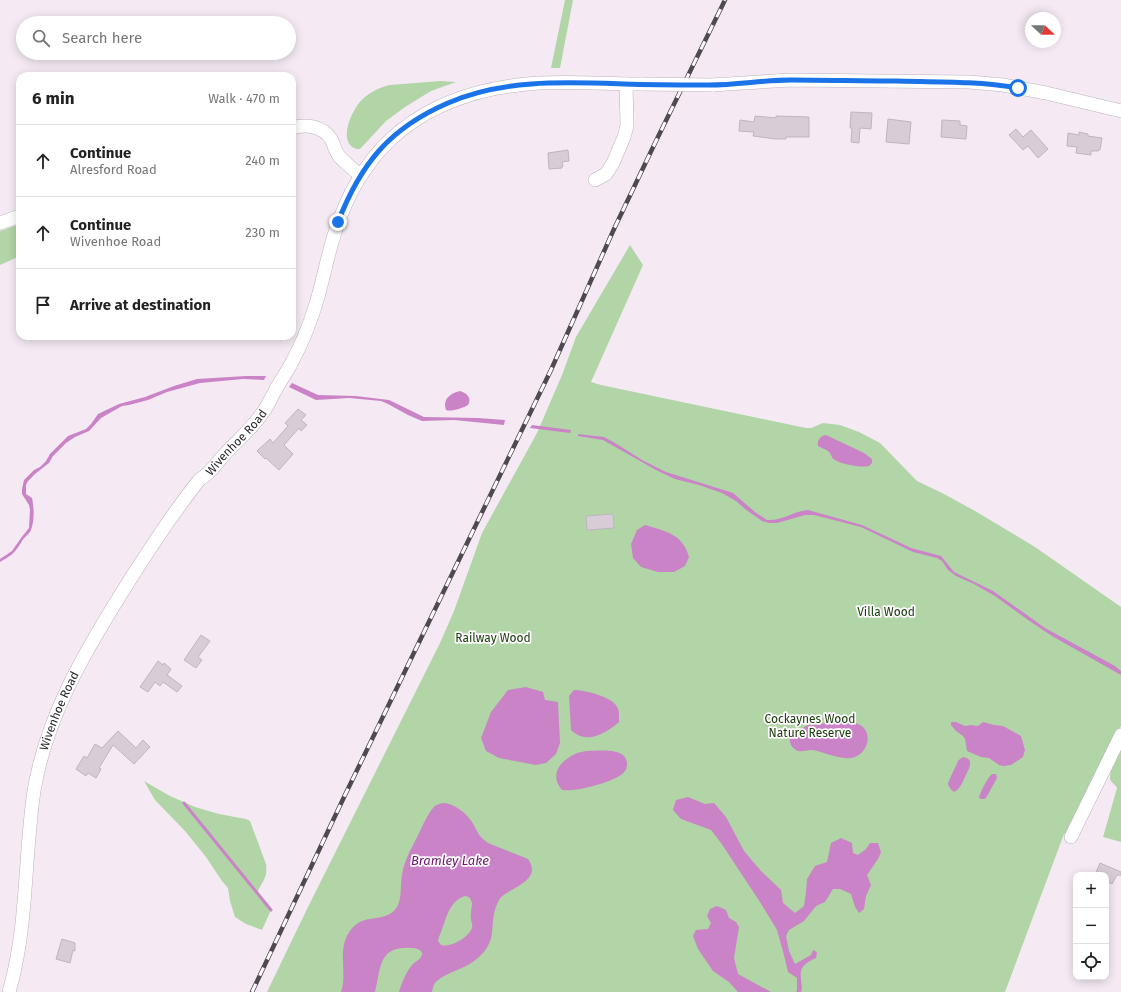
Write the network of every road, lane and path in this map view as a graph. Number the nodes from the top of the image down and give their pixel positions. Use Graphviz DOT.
graph roads {
  1 [pos="626,84"];
  2 [pos="1121,111"];
  3 [pos="296,127"];
  4 [pos="360,175"];
  5 [pos="595,180"];
  6 [pos="16,217"];
  7 [pos="0,223"];
  8 [pos="1121,734"];
  9 [pos="1071,837"];
  10 [pos="9,992"];
  1 -- 2 [label="street, Wivenhoe Road, bridge"];
  1 -- 4 [label="street, Wivenhoe Road"];
  1 -- 5 [label="street"];
  3 -- 4 [label="street"];
  4 -- 10 [label="street, Wivenhoe Road"];
  6 -- 7 [label="street"];
  8 -- 9 [label="street"];
}
